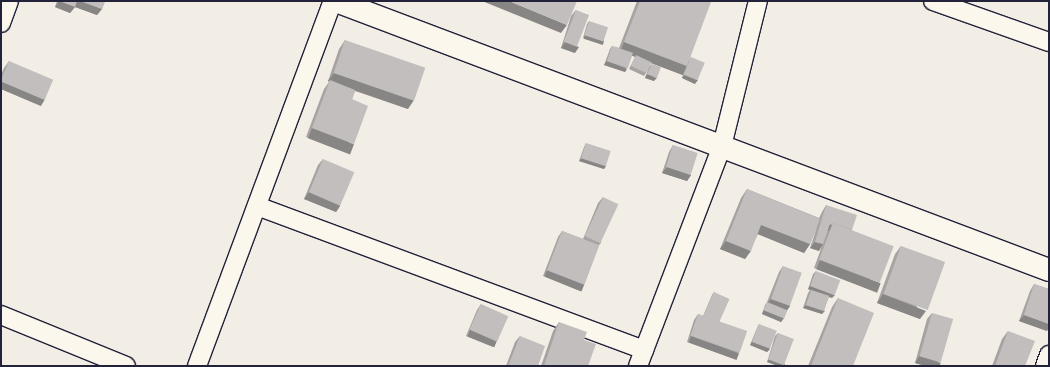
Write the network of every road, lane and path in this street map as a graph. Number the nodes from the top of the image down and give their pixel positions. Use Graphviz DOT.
graph roads {
  1 [pos="9,1"];
  2 [pos="335,1"];
  3 [pos="758,1"];
  4 [pos="933,1"];
  5 [pos="1,23"];
  6 [pos="1049,42"];
  7 [pos="722,146"];
  8 [pos="257,206"];
  9 [pos="1049,270"];
  10 [pos="1,315"];
  11 [pos="1049,355"];
  12 [pos="641,358"];
  13 [pos="126,366"];
  14 [pos="197,366"];
  15 [pos="1045,366"];
  1 -- 5 [label="street"];
  2 -- 7 [label="street"];
  2 -- 8 [label="street"];
  3 -- 7 [label="street"];
  4 -- 6 [label="street"];
  7 -- 9 [label="street"];
  7 -- 12 [label="street"];
  8 -- 12 [label="street"];
  8 -- 14 [label="street"];
  10 -- 13 [label="street"];
  11 -- 15 [label="street"];
}
